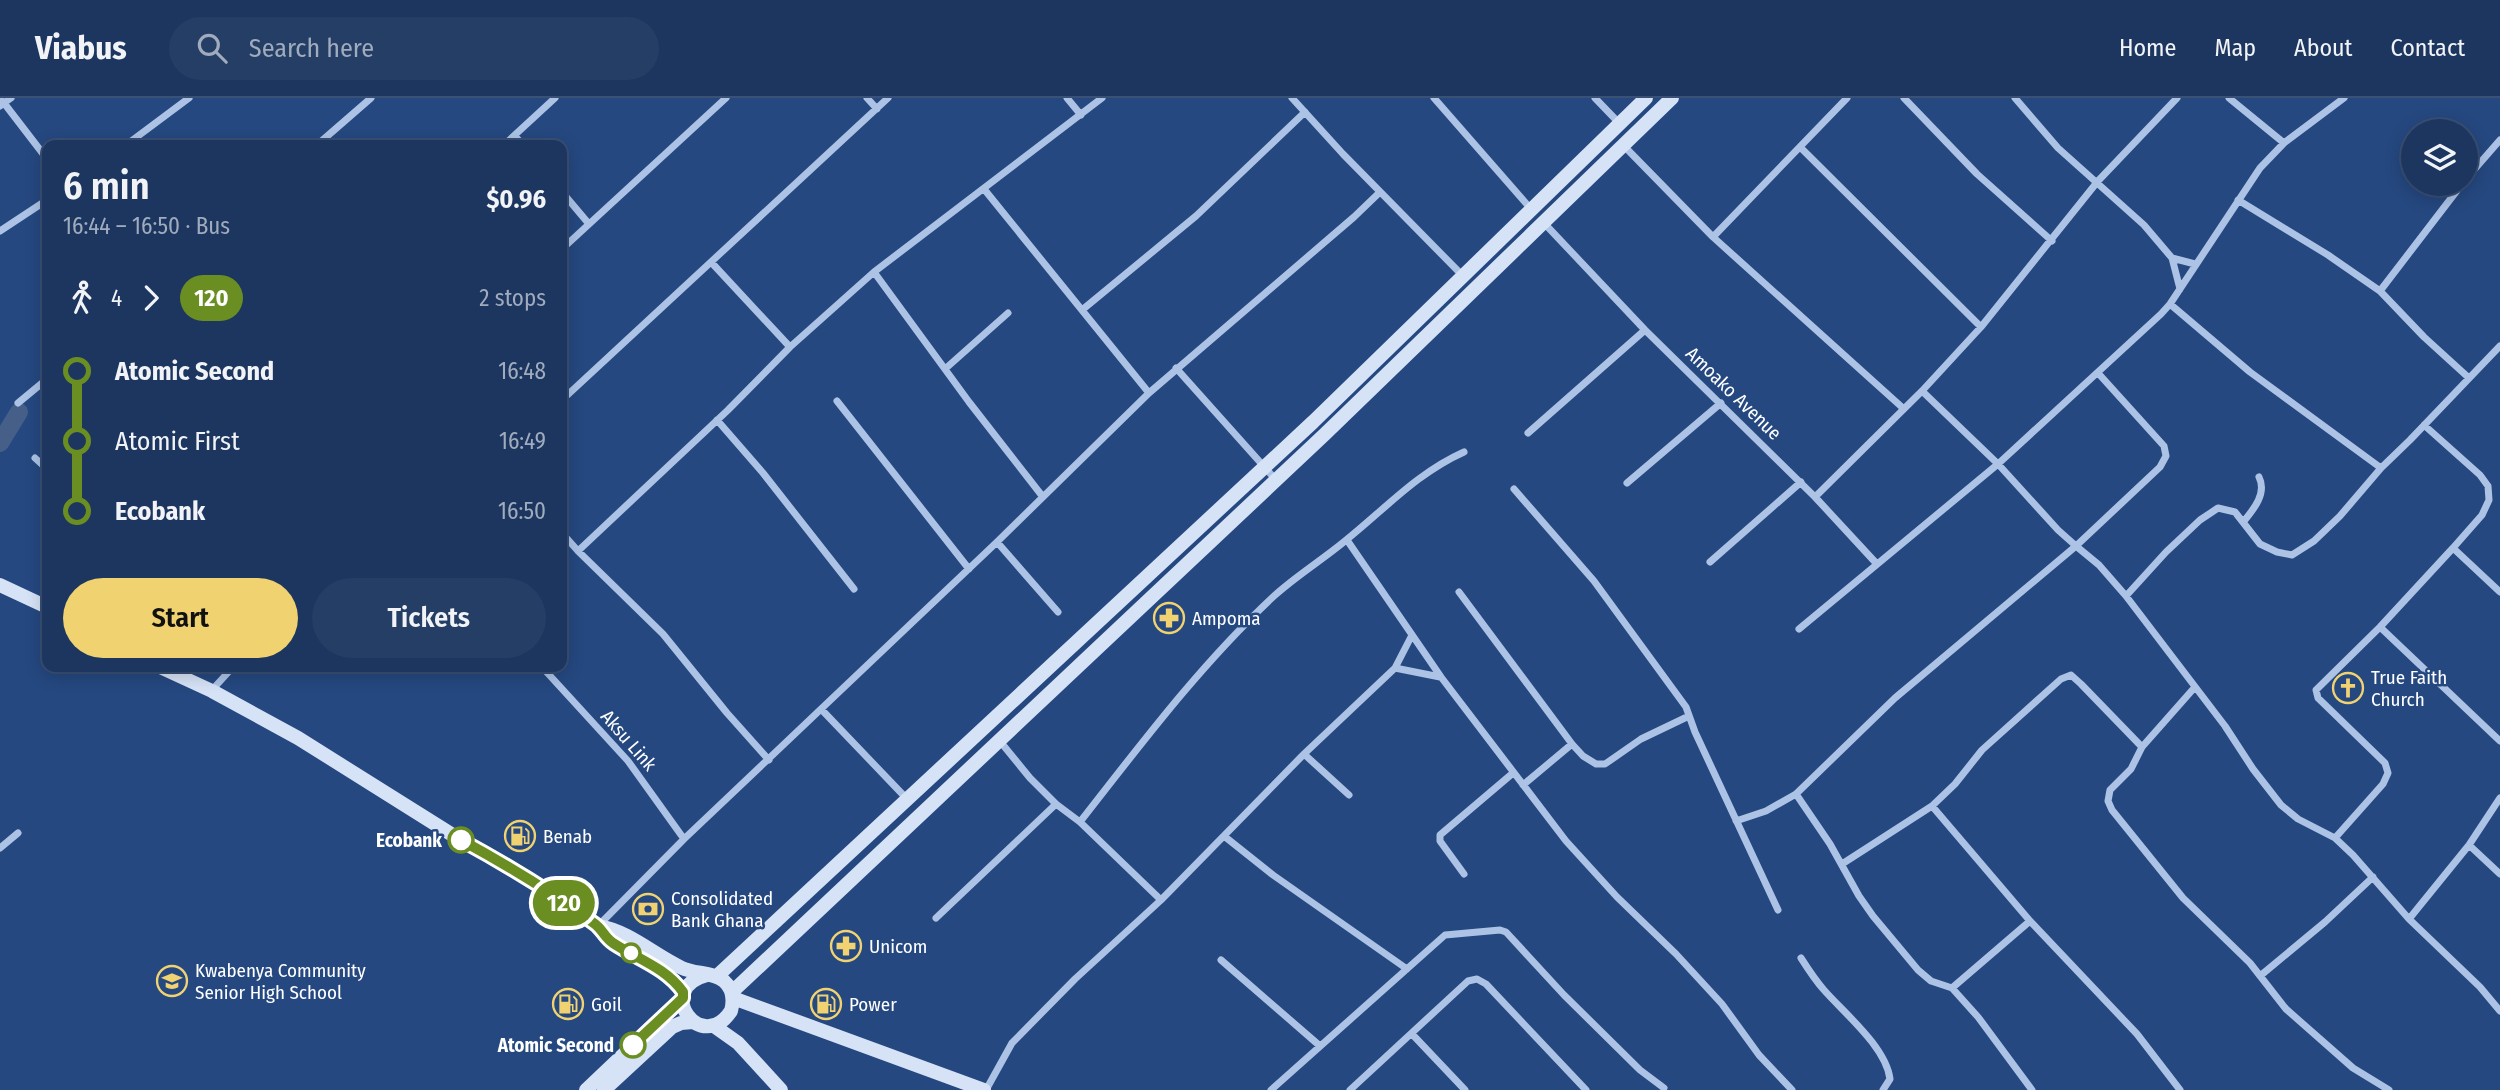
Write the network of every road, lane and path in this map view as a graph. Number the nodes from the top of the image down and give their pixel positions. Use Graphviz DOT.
graph roads {
  1 [pos="189,98"];
  2 [pos="371,98"];
  3 [pos="555,98"];
  4 [pos="726,98"];
  5 [pos="867,98"];
  6 [pos="888,98"];
  7 [pos="1067,98"];
  8 [pos="1102,98"];
  9 [pos="1292,98"];
  10 [pos="1434,98"];
  11 [pos="1595,98"];
  12 [pos="1646,98"];
  13 [pos="1672,98"];
  14 [pos="1847,98"];
  15 [pos="1904,98"];
  16 [pos="2015,98"];
  17 [pos="2176,98"];
  18 [pos="2229,98"];
  19 [pos="2344,98"];
  20 [pos="4,101"];
  21 [pos="877,108"];
  22 [pos="1305,112"];
  23 [pos="1081,115"];
  24 [pos="1620,124"];
  25 [pos="515,135"];
  26 [pos="132,140"];
  27 [pos="323,140"];
  28 [pos="510,140"];
  29 [pos="519,140"];
  30 [pos="2500,140"];
  31 [pos="2284,143"];
  32 [pos="1624,146"];
  33 [pos="1800,147"];
  34 [pos="42,152"];
  35 [pos="2478,165"];
  36 [pos="2098,181"];
  37 [pos="984,189"];
  38 [pos="1380,192"];
  39 [pos="2453,196"];
  40 [pos="567,198"];
  41 [pos="2238,200"];
  42 [pos="42,203"];
  43 [pos="1531,209"];
  44 [pos="1544,223"];
  45 [pos="589,224"];
  46 [pos="0,231"];
  47 [pos="1713,237"];
  48 [pos="2052,241"];
  49 [pos="567,244"];
  50 [pos="2172,258"];
  51 [pos="711,262"];
  52 [pos="2194,264"];
  53 [pos="874,272"];
  54 [pos="1462,275"];
  55 [pos="2180,289"];
  56 [pos="2380,291"];
  57 [pos="2170,304"];
  58 [pos="1082,310"];
  59 [pos="1008,313"];
  60 [pos="1981,327"];
  61 [pos="1645,330"];
  62 [pos="2500,346"];
  63 [pos="790,347"];
  64 [pos="1176,368"];
  65 [pos="945,369"];
  66 [pos="2098,373"];
  67 [pos="2469,378"];
  68 [pos="42,383"];
  69 [pos="1922,391"];
  70 [pos="1149,393"];
  71 [pos="567,395"];
  72 [pos="837,401"];
  73 [pos="18,403"];
  74 [pos="1721,403"];
  75 [pos="1904,409"];
  76 [pos="717,420"];
  77 [pos="2424,425"];
  78 [pos="1528,433"];
  79 [pos="1464,452"];
  80 [pos="35,458"];
  81 [pos="42,464"];
  82 [pos="1998,464"];
  83 [pos="1265,467"];
  84 [pos="2381,468"];
  85 [pos="2259,477"];
  86 [pos="1276,480"];
  87 [pos="1801,482"];
  88 [pos="1627,483"];
  89 [pos="1514,489"];
  90 [pos="1043,496"];
  91 [pos="1815,496"];
  92 [pos="2244,521"];
  93 [pos="567,539"];
  94 [pos="1346,540"];
  95 [pos="997,542"];
  96 [pos="2076,546"];
  97 [pos="2453,548"];
  98 [pos="578,551"];
  99 [pos="1710,562"];
  100 [pos="1876,563"];
  101 [pos="969,569"];
  102 [pos="0,585"];
  103 [pos="854,589"];
  104 [pos="1459,592"];
  105 [pos="2500,592"];
  106 [pos="2126,596"];
  107 [pos="42,605"];
  108 [pos="1058,612"];
  109 [pos="2380,627"];
  110 [pos="1799,629"];
  111 [pos="1412,635"];
  112 [pos="1395,668"];
  113 [pos="171,672"];
  114 [pos="229,672"];
  115 [pos="547,672"];
  116 [pos="1441,677"];
  117 [pos="2195,687"];
  118 [pos="212,691"];
  119 [pos="821,709"];
  120 [pos="1689,716"];
  121 [pos="999,740"];
  122 [pos="2500,741"];
  123 [pos="1572,744"];
  124 [pos="2142,747"];
  125 [pos="1304,754"];
  126 [pos="769,760"];
  127 [pos="1513,773"];
  128 [pos="1523,785"];
  129 [pos="1796,794"];
  130 [pos="1349,795"];
  131 [pos="2500,798"];
  132 [pos="908,800"];
  133 [pos="1056,804"];
  134 [pos="1932,806"];
  135 [pos="1080,821"];
  136 [pos="1736,821"];
  137 [pos="18,833"];
  138 [pos="1224,836"];
  139 [pos="2335,838"];
  140 [pos="684,839"];
  141 [pos="2469,845"];
  142 [pos="0,848"];
  143 [pos="1842,864"];
  144 [pos="1464,874"];
  145 [pos="2500,874"];
  146 [pos="2373,877"];
  147 [pos="1161,900"];
  148 [pos="1779,910"];
  149 [pos="936,918"];
  150 [pos="2409,919"];
  151 [pos="2030,921"];
  152 [pos="598,926"];
  153 [pos="1801,958"];
  154 [pos="1221,960"];
  155 [pos="1406,969"];
  156 [pos="2260,975"];
  157 [pos="712,976"];
  158 [pos="1952,988"];
  159 [pos="683,995"];
  160 [pos="732,995"];
  161 [pos="2500,1011"];
  162 [pos="694,1022"];
  163 [pos="714,1026"];
  164 [pos="1412,1034"];
  165 [pos="1320,1046"];
  166 [pos="1664,1088"];
  167 [pos="586,1090"];
  168 [pos="604,1090"];
  169 [pos="781,1090"];
  170 [pos="985,1090"];
  171 [pos="1271,1090"];
  172 [pos="1350,1090"];
  173 [pos="1465,1090"];
  174 [pos="1586,1090"];
  175 [pos="1792,1090"];
  176 [pos="1883,1090"];
  177 [pos="2032,1090"];
  178 [pos="2180,1090"];
  179 [pos="2389,1090"];
  1 -- 26 [label="street"];
  2 -- 27 [label="street"];
  3 -- 25 [label="street"];
  4 -- 45 [label="street"];
  5 -- 21 [label="street"];
  6 -- 21 [label="street"];
  7 -- 23 [label="street"];
  8 -- 23 [label="street"];
  9 -- 22 [label="street"];
  10 -- 43 [label="street"];
  11 -- 24 [label="street"];
  12 -- 24 [label="street"];
  13 -- 32 [label="street"];
  14 -- 33 [label="street"];
  15 -- 48 [label="street"];
  16 -- 36 [label="street"];
  17 -- 36 [label="street"];
  18 -- 31 [label="street"];
  19 -- 31 [label="street"];
  20 -- 34 [label="street"];
  21 -- 51 [label="street"];
  22 -- 38 [label="street"];
  22 -- 58 [label="street"];
  23 -- 37 [label="street"];
  24 -- 43 [label="street"];
  25 -- 28 [label="street"];
  25 -- 29 [label="street"];
  30 -- 35 [label="street"];
  31 -- 41 [label="street"];
  32 -- 44 [label="street"];
  32 -- 47 [label="street"];
  33 -- 47 [label="street"];
  33 -- 60 [label="street"];
  36 -- 48 [label="street"];
  36 -- 50 [label="street"];
  37 -- 53 [label="street"];
  37 -- 58 [label="street"];
  38 -- 54 [label="street"];
  38 -- 64 [label="street"];
  39 -- 56 [label="street"];
  40 -- 45 [label="street"];
  41 -- 52 [label="street"];
  41 -- 56 [label="street"];
  42 -- 46 [label="street"];
  43 -- 54 [label="street"];
  44 -- 61 [label="street, Amoako Avenue"];
  44 -- 86 [label="street"];
  45 -- 49 [label="street"];
  47 -- 75 [label="street"];
  48 -- 60 [label="street"];
  50 -- 52 [label="street"];
  50 -- 55 [label="street"];
  51 -- 63 [label="street"];
  51 -- 71 [label="street"];
  52 -- 55 [label="street"];
  53 -- 63 [label="street"];
  53 -- 65 [label="street"];
  54 -- 83 [label="street"];
  55 -- 57 [label="street"];
  56 -- 67 [label="street"];
  57 -- 66 [label="street"];
  57 -- 84 [label="street"];
  58 -- 70 [label="street"];
  59 -- 65 [label="street"];
  60 -- 69 [label="street"];
  61 -- 74 [label="street, Amoako Avenue"];
  61 -- 78 [label="street"];
  62 -- 67 [label="street"];
  63 -- 76 [label="street"];
  64 -- 70 [label="street"];
  64 -- 83 [label="street"];
  65 -- 90 [label="street"];
  66 -- 82 [label="street"];
  66 -- 96 [label="street"];
  67 -- 77 [label="street"];
  68 -- 73 [label="street"];
  69 -- 75 [label="street"];
  69 -- 82 [label="street"];
  70 -- 90 [label="street"];
  72 -- 101 [label="street"];
  74 -- 87 [label="street, Amoako Avenue"];
  74 -- 88 [label="street"];
  75 -- 91 [label="street"];
  76 -- 98 [label="street"];
  76 -- 103 [label="street"];
  77 -- 84 [label="street"];
  77 -- 97 [label="street"];
  79 -- 94 [label="street"];
  80 -- 81 [label="street"];
  82 -- 96 [label="street"];
  82 -- 100 [label="street"];
  83 -- 86 [label="street"];
  83 -- 132 [label="street"];
  84 -- 92 [label="street"];
  85 -- 92 [label="street"];
  86 -- 121 [label="street"];
  87 -- 91 [label="street, Amoako Avenue"];
  87 -- 99 [label="street"];
  89 -- 120 [label="street"];
  90 -- 95 [label="street"];
  91 -- 100 [label="street, Amoako Avenue"];
  92 -- 106 [label="street"];
  93 -- 98 [label="street"];
  94 -- 111 [label="street"];
  94 -- 135 [label="street"];
  95 -- 101 [label="street"];
  95 -- 108 [label="street"];
  96 -- 106 [label="street"];
  96 -- 129 [label="street"];
  97 -- 105 [label="street"];
  97 -- 109 [label="street"];
  98 -- 126 [label="street"];
  100 -- 110 [label="street"];
  101 -- 119 [label="street"];
  102 -- 107 [label="street"];
  104 -- 123 [label="street"];
  106 -- 117 [label="street"];
  109 -- 122 [label="street"];
  109 -- 139 [label="street"];
  111 -- 112 [label="street"];
  111 -- 116 [label="street"];
  112 -- 116 [label="street"];
  112 -- 125 [label="street"];
  113 -- 118 [label="street"];
  114 -- 118 [label="street"];
  115 -- 140 [label="street, Aksu Link"];
  116 -- 127 [label="street"];
  117 -- 124 [label="street"];
  117 -- 139 [label="street"];
  118 -- 152 [label="street"];
  119 -- 126 [label="street"];
  119 -- 132 [label="street"];
  120 -- 123 [label="street"];
  120 -- 136 [label="street"];
  121 -- 133 [label="street"];
  121 -- 160 [label="street"];
  123 -- 128 [label="street"];
  124 -- 134 [label="street"];
  124 -- 156 [label="street"];
  125 -- 130 [label="street"];
  125 -- 138 [label="street"];
  126 -- 140 [label="street"];
  127 -- 128 [label="street"];
  127 -- 144 [label="street"];
  128 -- 175 [label="street"];
  129 -- 136 [label="street"];
  129 -- 143 [label="street"];
  131 -- 141 [label="street"];
  132 -- 157 [label="street"];
  133 -- 135 [label="street"];
  133 -- 149 [label="street"];
  134 -- 143 [label="street"];
  134 -- 151 [label="street"];
  135 -- 147 [label="street"];
  136 -- 148 [label="street"];
  137 -- 142 [label="street"];
  138 -- 147 [label="street"];
  138 -- 155 [label="street"];
  139 -- 146 [label="street"];
  140 -- 152 [label="street"];
  141 -- 145 [label="street"];
  141 -- 150 [label="street"];
  143 -- 158 [label="street"];
  146 -- 150 [label="street"];
  146 -- 156 [label="street"];
  147 -- 170 [label="street"];
  150 -- 161 [label="street"];
  151 -- 158 [label="street"];
  151 -- 178 [label="street"];
  152 -- 157 [label="street"];
  152 -- 159 [label="street"];
  153 -- 176 [label="street"];
  154 -- 165 [label="street"];
  155 -- 165 [label="street"];
  155 -- 166 [label="street"];
  156 -- 179 [label="street"];
  157 -- 159 [label="street"];
  157 -- 160 [label="street"];
  158 -- 177 [label="street"];
  159 -- 162 [label="street"];
  159 -- 167 [label="street"];
  160 -- 163 [label="street"];
  160 -- 170 [label="street"];
  162 -- 163 [label="street"];
  162 -- 168 [label="street"];
  163 -- 169 [label="street"];
  164 -- 172 [label="street"];
  164 -- 173 [label="street"];
  164 -- 174 [label="street"];
  165 -- 171 [label="street"];
}
